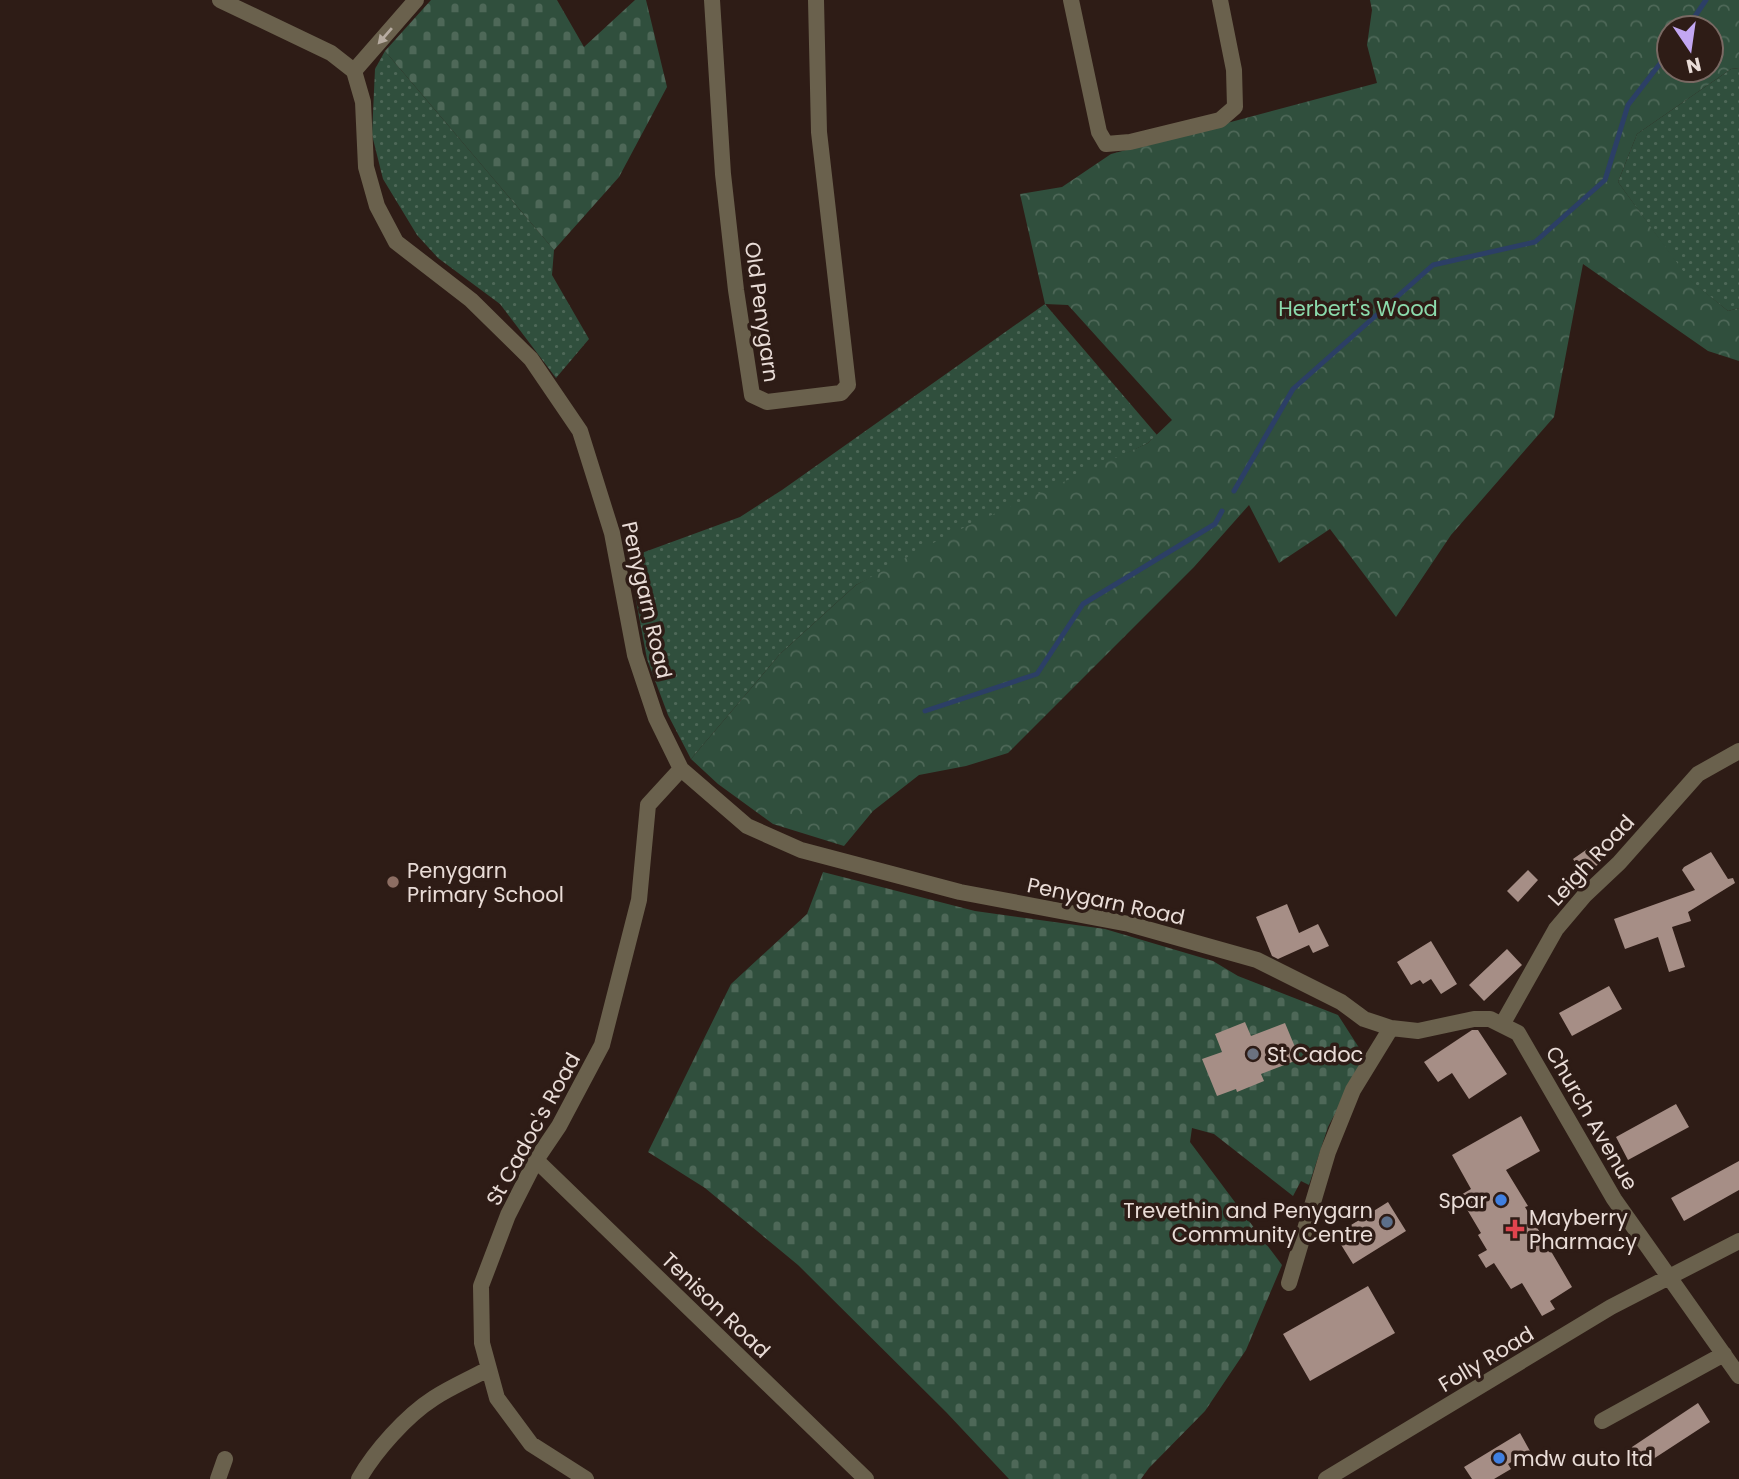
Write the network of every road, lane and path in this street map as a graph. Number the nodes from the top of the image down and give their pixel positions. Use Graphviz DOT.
graph roads {
  1 [pos="220,0"];
  2 [pos="416,0"];
  3 [pos="712,0"];
  4 [pos="816,0"];
  5 [pos="1070,0"];
  6 [pos="1220,0"];
  7 [pos="354,71"];
  8 [pos="1739,752"];
  9 [pos="681,769"];
  10 [pos="1503,1023"];
  11 [pos="1391,1028"];
  12 [pos="536,1160"];
  13 [pos="1739,1241"];
  14 [pos="1668,1276"];
  15 [pos="1289,1283"];
  16 [pos="1724,1354"];
  17 [pos="488,1369"];
  18 [pos="1739,1376"];
  19 [pos="1602,1421"];
  20 [pos="225,1459"];
  21 [pos="218,1479"];
  22 [pos="359,1479"];
  23 [pos="586,1479"];
  24 [pos="866,1479"];
  25 [pos="1326,1479"];
  1 -- 7 [label="street"];
  2 -- 7 [label="street, one-way"];
  3 -- 4 [label="street, Old Penygarn"];
  5 -- 6 [label="street"];
  7 -- 9 [label="street, Penygarn Road"];
  8 -- 10 [label="street, Leigh Road"];
  9 -- 11 [label="street, Penygarn Road"];
  9 -- 12 [label="street, St Cadoc's Road"];
  10 -- 11 [label="street, Penygarn Road"];
  10 -- 14 [label="street, Church Avenue"];
  11 -- 15 [label="street"];
  12 -- 17 [label="street, St Cadoc's Road"];
  12 -- 24 [label="street, Tenison Road"];
  13 -- 14 [label="street, Folly Road"];
  14 -- 16 [label="street, Church Avenue"];
  14 -- 25 [label="street, Folly Road"];
  16 -- 18 [label="street, Church Avenue"];
  16 -- 19 [label="street"];
  17 -- 22 [label="street"];
  17 -- 23 [label="street, St Cadoc's Road"];
  20 -- 21 [label="street"];
}
